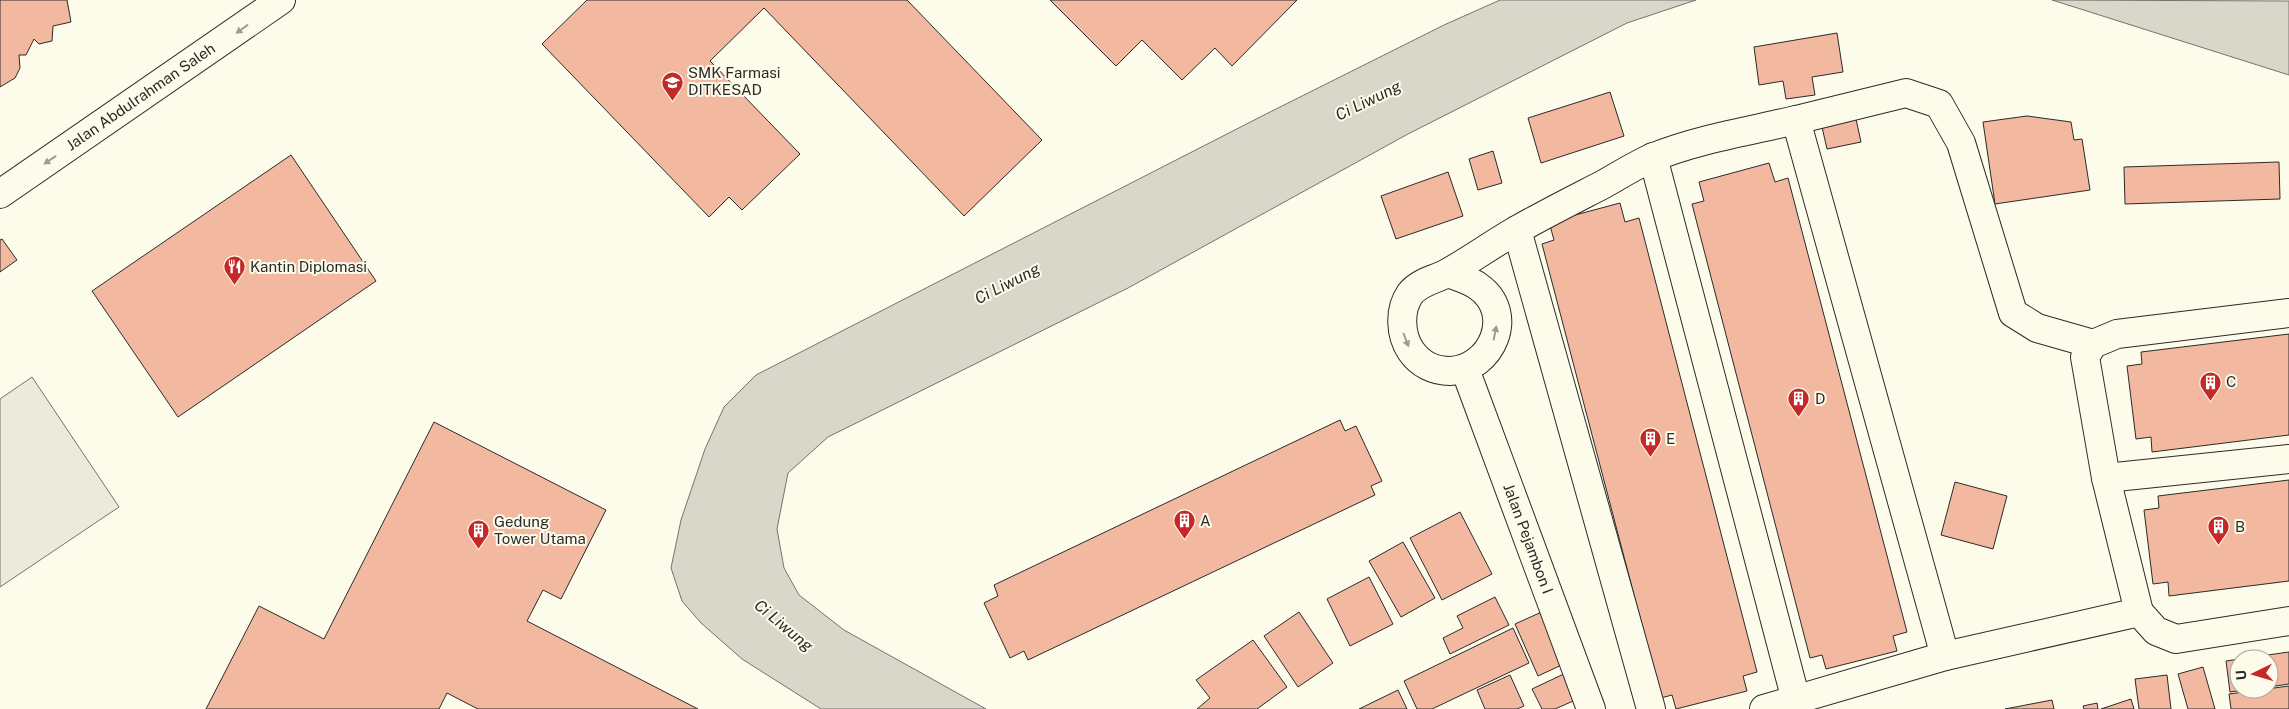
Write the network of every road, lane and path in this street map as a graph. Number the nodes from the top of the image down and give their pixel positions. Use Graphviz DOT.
graph roads {
  1 [pos="281,0"];
  2 [pos="1796,120"];
  3 [pos="1654,158"];
  4 [pos="0,194"];
  5 [pos="1517,230"];
  6 [pos="1448,274"];
  7 [pos="2289,312"];
  8 [pos="2093,344"];
  9 [pos="1465,369"];
  10 [pos="2289,458"];
  11 [pos="2106,478"];
  12 [pos="2140,612"];
  13 [pos="2289,622"];
  14 [pos="1945,656"];
  15 [pos="1796,700"];
  16 [pos="1591,709"];
  17 [pos="1651,709"];
  18 [pos="1764,709"];
  1 -- 4 [label="street, Jalan Abdulrahman Saleh, one-way"];
  2 -- 3 [label="street"];
  2 -- 8 [label="street"];
  2 -- 14 [label="street"];
  3 -- 5 [label="street"];
  3 -- 15 [label="street"];
  5 -- 6 [label="street"];
  5 -- 17 [label="street"];
  9 -- 6 [label="street, one-way"];
  6 -- 9 [label="street, one-way"];
  7 -- 8 [label="street"];
  8 -- 11 [label="street"];
  9 -- 16 [label="street, Jalan Pejambon I"];
  10 -- 11 [label="street"];
  11 -- 12 [label="street"];
  12 -- 13 [label="street"];
  12 -- 14 [label="street"];
  14 -- 15 [label="street"];
  15 -- 18 [label="street"];
}
